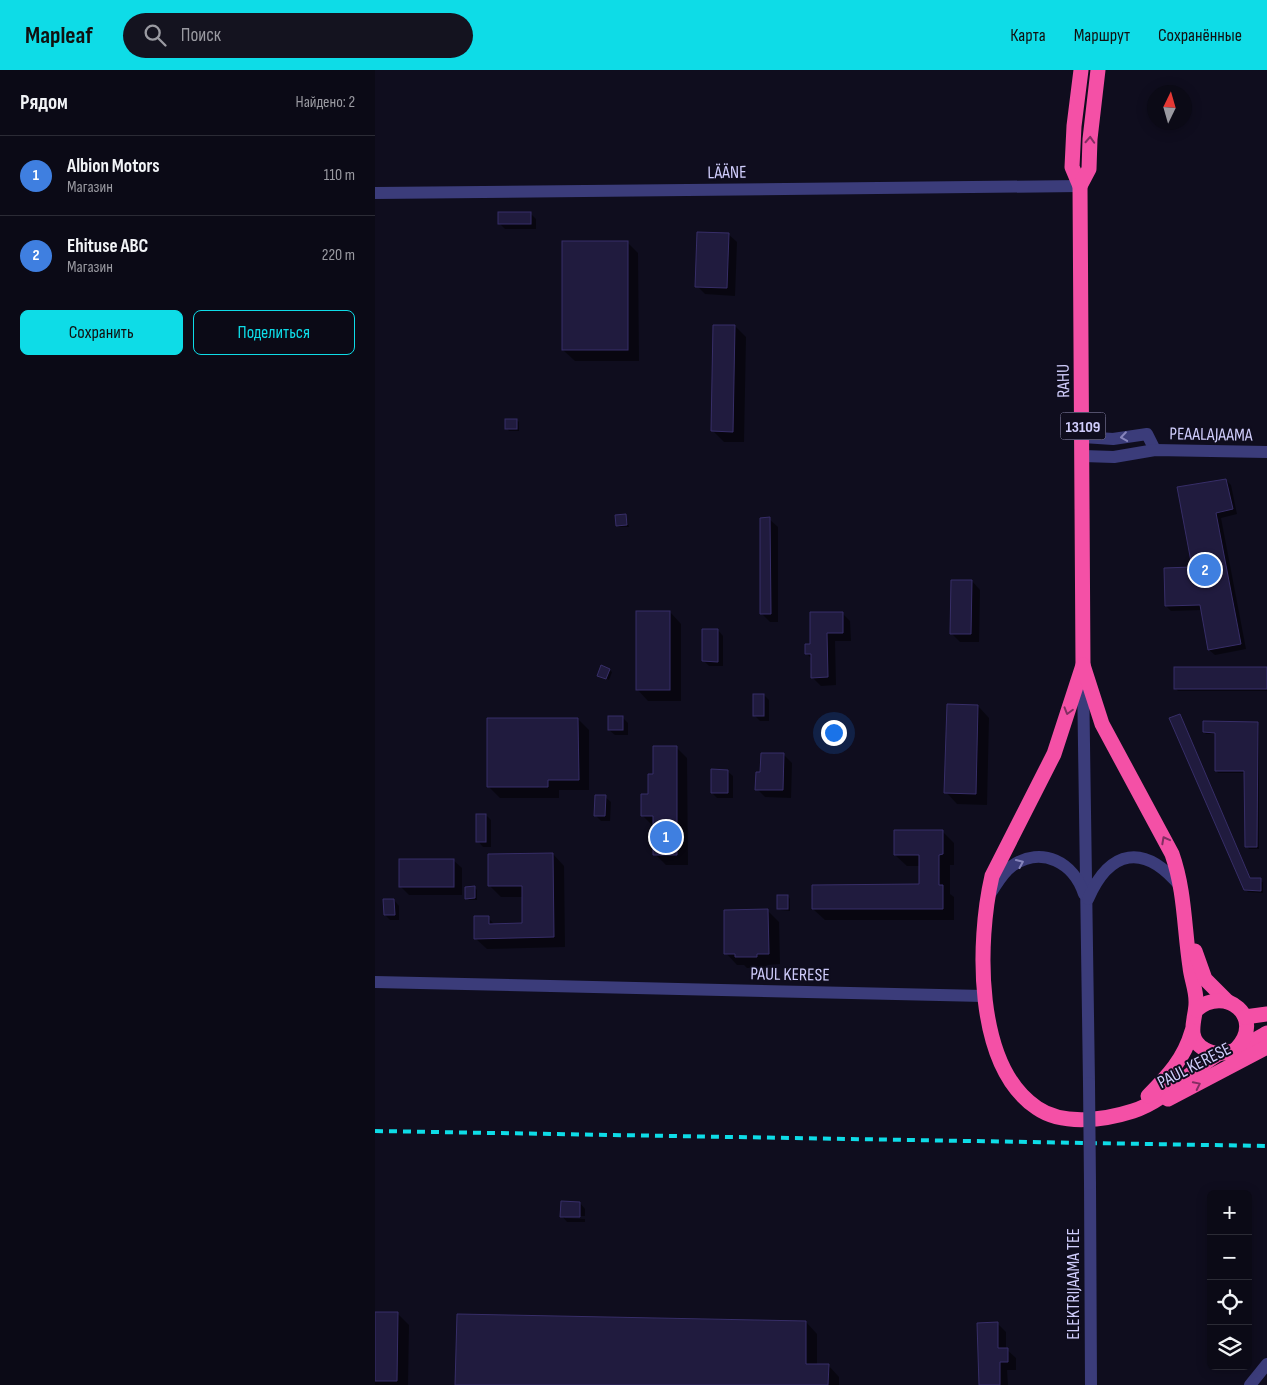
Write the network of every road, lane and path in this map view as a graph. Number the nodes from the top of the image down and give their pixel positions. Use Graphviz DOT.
graph roads {
  1 [pos="1081,70"];
  2 [pos="1098,70"];
  3 [pos="1080,186"];
  4 [pos="375,193"];
  5 [pos="1083,438"];
  6 [pos="1155,450"];
  7 [pos="1267,452"];
  8 [pos="1083,456"];
  9 [pos="1083,665"];
  10 [pos="1180,886"];
  11 [pos="987,898"];
  12 [pos="1087,902"];
  13 [pos="1186,921"];
  14 [pos="375,982"];
  15 [pos="984,996"];
  16 [pos="1228,1002"];
  17 [pos="1196,1010"];
  18 [pos="1267,1014"];
  19 [pos="1245,1017"];
  20 [pos="1192,1031"];
  21 [pos="1267,1033"];
  22 [pos="1267,1047"];
  23 [pos="1237,1048"];
  24 [pos="1218,1054"];
  25 [pos="1132,1111"];
  26 [pos="1267,1364"];
  27 [pos="1091,1385"];
  28 [pos="1250,1385"];
  1 -- 3 [label="highway, RAHU / 13109"];
  3 -- 2 [label="highway, RAHU / 13109, one-way"];
  3 -- 4 [label="street, LÄÄNE"];
  3 -- 5 [label="highway, RAHU / 13109"];
  6 -- 5 [label="street, PEAALAJAAMA, one-way"];
  5 -- 8 [label="highway, RAHU / 13109"];
  6 -- 7 [label="street, PEAALAJAAMA"];
  6 -- 8 [label="street, PEAALAJAAMA"];
  8 -- 9 [label="highway, RAHU / 13109"];
  10 -- 9 [label="highway, one-way"];
  9 -- 11 [label="highway, one-way"];
  9 -- 12 [label="street, 13109"];
  10 -- 12 [label="street"];
  10 -- 13 [label="highway"];
  11 -- 12 [label="street, one-way"];
  11 -- 15 [label="highway"];
  12 -- 27 [label="street, ELEKTRIJAAMA TEE / 13109, bridge"];
  13 -- 16 [label="highway"];
  13 -- 17 [label="highway"];
  14 -- 15 [label="street, PAUL KERESE"];
  15 -- 25 [label="highway, PAUL KERESE"];
  16 -- 17 [label="highway"];
  16 -- 19 [label="highway"];
  17 -- 20 [label="highway"];
  18 -- 19 [label="highway"];
  19 -- 23 [label="highway"];
  20 -- 24 [label="highway"];
  20 -- 25 [label="highway, PAUL KERESE"];
  21 -- 23 [label="highway, PAUL KERESE"];
  25 -- 22 [label="highway, PAUL KERESE, one-way"];
  23 -- 24 [label="highway"];
  24 -- 25 [label="highway, PAUL KERESE"];
  26 -- 28 [label="street"];
}
